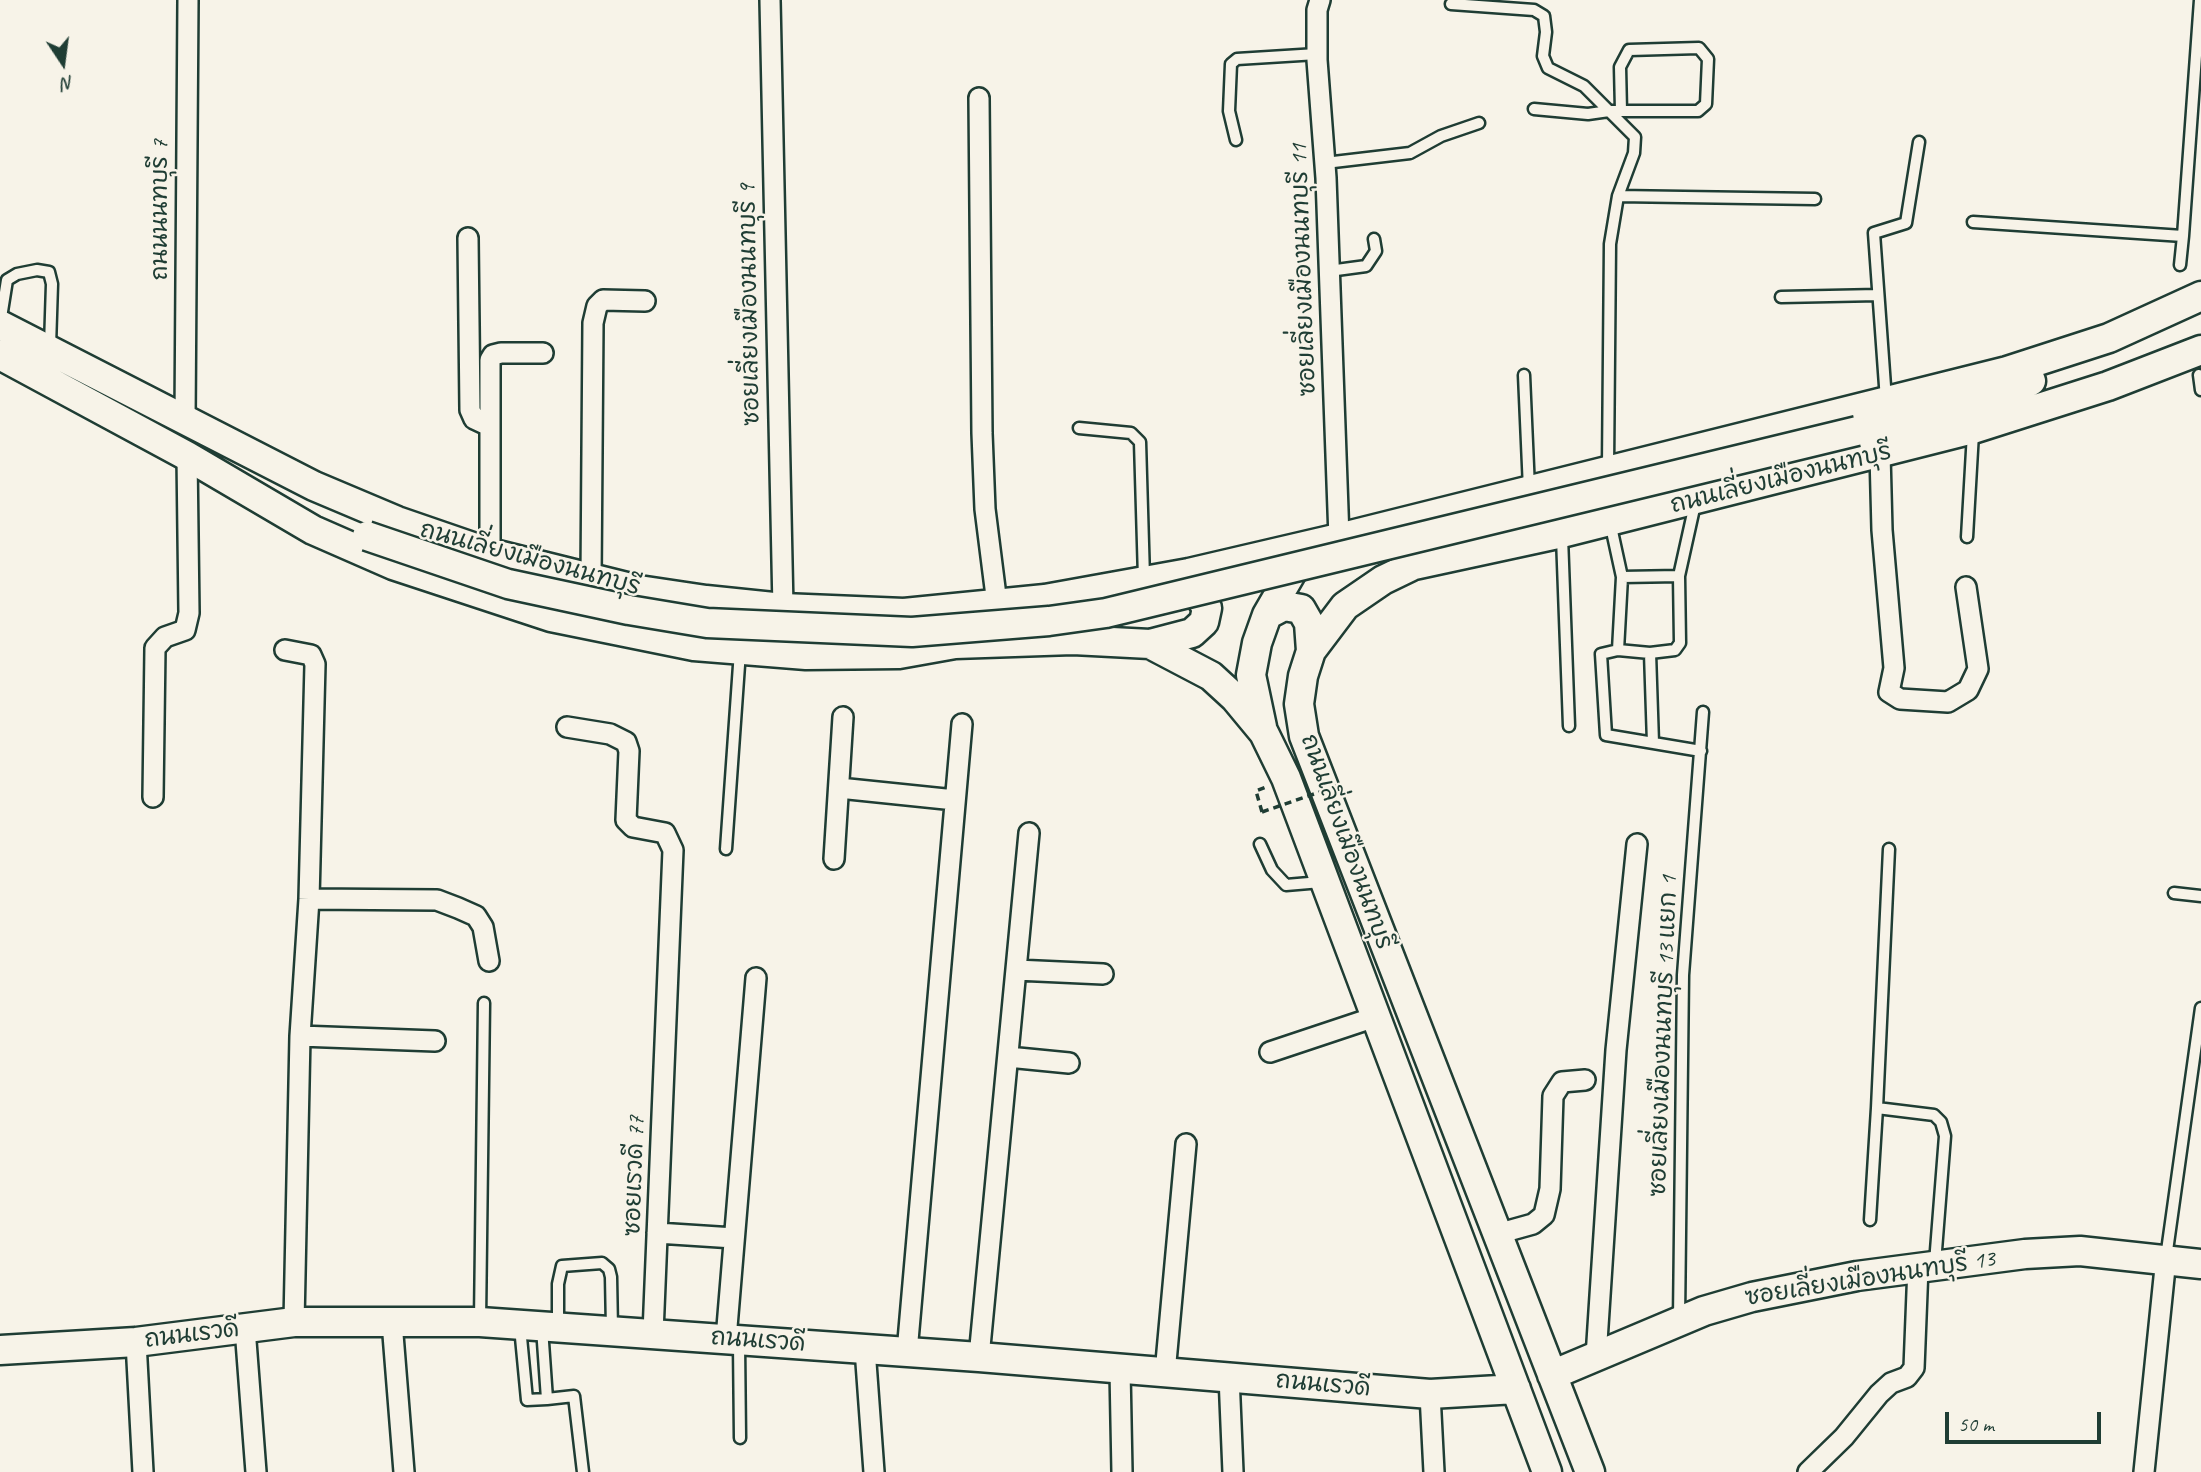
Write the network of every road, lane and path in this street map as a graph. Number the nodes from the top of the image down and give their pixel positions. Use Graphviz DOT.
graph roads {
  1 [pos="188,0"];
  2 [pos="770,0"];
  3 [pos="1320,0"];
  4 [pos="2200,0"];
  5 [pos="1451,4"];
  6 [pos="1317,54"];
  7 [pos="979,98"];
  8 [pos="1534,109"];
  9 [pos="1609,111"];
  10 [pos="1621,111"];
  11 [pos="1479,123"];
  12 [pos="1236,140"];
  13 [pos="1919,142"];
  14 [pos="1325,163"];
  15 [pos="1618,196"];
  16 [pos="1815,199"];
  17 [pos="1973,222"];
  18 [pos="2183,236"];
  19 [pos="468,238"];
  20 [pos="1374,239"];
  21 [pos="2180,265"];
  22 [pos="1329,271"];
  23 [pos="1878,295"];
  24 [pos="2201,296"];
  25 [pos="1781,297"];
  26 [pos="645,301"];
  27 [pos="2201,317"];
  28 [pos="0,325"];
  29 [pos="2201,328"];
  30 [pos="50,350"];
  31 [pos="543,353"];
  32 [pos="0,355"];
  33 [pos="2200,363"];
  34 [pos="1524,375"];
  35 [pos="2108,386"];
  36 [pos="2201,390"];
  37 [pos="1886,401"];
  38 [pos="184,420"];
  39 [pos="489,426"];
  40 [pos="1079,428"];
  41 [pos="1973,429"];
  42 [pos="1880,454"];
  43 [pos="187,456"];
  44 [pos="1608,470"];
  45 [pos="1529,490"];
  46 [pos="262,500"];
  47 [pos="1696,500"];
  48 [pos="1610,520"];
  49 [pos="1562,533"];
  50 [pos="1966,537"];
  51 [pos="1339,538"];
  52 [pos="1309,545"];
  53 [pos="490,553"];
  54 [pos="1679,576"];
  55 [pos="1622,577"];
  56 [pos="591,579"];
  57 [pos="1147,581"];
  58 [pos="1966,587"];
  59 [pos="997,604"];
  60 [pos="783,608"];
  61 [pos="1267,615"];
  62 [pos="1150,644"];
  63 [pos="285,650"];
  64 [pos="1618,650"];
  65 [pos="1311,651"];
  66 [pos="1650,653"];
  67 [pos="739,661"];
  68 [pos="1703,712"];
  69 [pos="843,717"];
  70 [pos="962,724"];
  71 [pos="1569,726"];
  72 [pos="567,727"];
  73 [pos="1264,733"];
  74 [pos="1653,743"];
  75 [pos="1701,751"];
  76 [pos="1337,786"];
  77 [pos="839,788"];
  78 [pos="1256,791"];
  79 [pos="153,797"];
  80 [pos="955,800"];
  81 [pos="1029,833"];
  82 [pos="1259,844"];
  83 [pos="1637,845"];
  84 [pos="726,849"];
  85 [pos="1889,849"];
  86 [pos="834,859"];
  87 [pos="1325,882"];
  88 [pos="2174,893"];
  89 [pos="2201,896"];
  90 [pos="309,899"];
  91 [pos="489,961"];
  92 [pos="1016,970"];
  93 [pos="1103,974"];
  94 [pos="756,978"];
  95 [pos="484,1003"];
  96 [pos="2201,1008"];
  97 [pos="1375,1017"];
  98 [pos="300,1036"];
  99 [pos="435,1041"];
  100 [pos="1270,1052"];
  101 [pos="1008,1057"];
  102 [pos="1069,1063"];
  103 [pos="1585,1080"];
  104 [pos="1877,1108"];
  105 [pos="1186,1144"];
  106 [pos="1870,1220"];
  107 [pos="657,1233"];
  108 [pos="1497,1234"];
  109 [pos="734,1238"];
  110 [pos="2166,1258"];
  111 [pos="2201,1264"];
  112 [pos="1927,1267"];
  113 [pos="1679,1321"];
  114 [pos="294,1322"];
  115 [pos="392,1322"];
  116 [pos="480,1322"];
  117 [pos="540,1325"];
  118 [pos="245,1328"];
  119 [pos="612,1330"];
  120 [pos="653,1333"];
  121 [pos="732,1339"];
  122 [pos="0,1341"];
  123 [pos="136,1342"];
  124 [pos="865,1349"];
  125 [pos="0,1350"];
  126 [pos="907,1352"];
  127 [pos="979,1357"];
  128 [pos="1596,1357"];
  129 [pos="1120,1370"];
  130 [pos="1165,1373"];
  131 [pos="1552,1375"];
  132 [pos="1229,1376"];
  133 [pos="1516,1389"];
  134 [pos="1430,1394"];
  135 [pos="547,1399"];
  136 [pos="740,1438"];
  137 [pos="143,1472"];
  138 [pos="256,1472"];
  139 [pos="404,1472"];
  140 [pos="583,1472"];
  141 [pos="874,1472"];
  142 [pos="1122,1472"];
  143 [pos="1233,1472"];
  144 [pos="1434,1472"];
  145 [pos="1547,1472"];
  146 [pos="1590,1472"];
  147 [pos="1808,1472"];
  148 [pos="2144,1472"];
  1 -- 38 [label="street, ถนนนนทบุรี 7"];
  2 -- 60 [label="street, ซอยเลี่ยงเมืองนนทบุรี 9"];
  3 -- 6 [label="street, ซอยเลี่ยงเมืองนนทบุรี 11"];
  4 -- 18 [label="lane"];
  5 -- 9 [label="lane"];
  6 -- 12 [label="lane"];
  6 -- 14 [label="street, ซอยเลี่ยงเมืองนนทบุรี 11"];
  7 -- 59 [label="street"];
  8 -- 9 [label="lane"];
  9 -- 10 [label="lane"];
  9 -- 15 [label="lane"];
  10 -- 10 [label="lane"];
  11 -- 14 [label="lane"];
  13 -- 23 [label="lane"];
  14 -- 22 [label="street, ซอยเลี่ยงเมืองนนทบุรี 11"];
  15 -- 16 [label="lane"];
  15 -- 44 [label="lane"];
  17 -- 18 [label="lane"];
  18 -- 21 [label="lane"];
  19 -- 39 [label="street"];
  20 -- 22 [label="lane"];
  22 -- 51 [label="street, ซอยเลี่ยงเมืองนนทบุรี 11"];
  23 -- 25 [label="lane"];
  23 -- 37 [label="lane"];
  24 -- 37 [label="main road, ถนนเลี่ยงเมืองนนทบุรี"];
  26 -- 56 [label="street"];
  27 -- 46 [label="main road, bridge"];
  28 -- 30 [label="main road, ถนนเลี่ยงเมืองนนทบุรี"];
  28 -- 30 [label="lane"];
  29 -- 35 [label="main road, ถนนเลี่ยงเมืองนนทบุรี"];
  30 -- 38 [label="main road, ถนนเลี่ยงเมืองนนทบุรี"];
  31 -- 39 [label="street"];
  32 -- 43 [label="main road, ถนนเลี่ยงเมืองนนทบุรี"];
  33 -- 35 [label="main road, ถนนเลี่ยงเมืองนนทบุรี"];
  33 -- 36 [label="lane"];
  34 -- 45 [label="lane"];
  35 -- 41 [label="main road, ถนนเลี่ยงเมืองนนทบุรี"];
  37 -- 44 [label="main road, ถนนเลี่ยงเมืองนนทบุรี"];
  38 -- 53 [label="main road, ถนนเลี่ยงเมืองนนทบุรี"];
  39 -- 53 [label="street"];
  40 -- 57 [label="lane"];
  41 -- 42 [label="main road, ถนนเลี่ยงเมืองนนทบุรี"];
  41 -- 50 [label="lane"];
  42 -- 47 [label="main road, ถนนเลี่ยงเมืองนนทบุรี"];
  42 -- 58 [label="street"];
  43 -- 46 [label="main road, ถนนเลี่ยงเมืองนนทบุรี"];
  43 -- 79 [label="street"];
  44 -- 45 [label="main road, ถนนเลี่ยงเมืองนนทบุรี"];
  45 -- 51 [label="main road, ถนนเลี่ยงเมืองนนทบุรี"];
  46 -- 67 [label="main road, ถนนเลี่ยงเมืองนนทบุรี"];
  47 -- 48 [label="main road, ถนนเลี่ยงเมืองนนทบุรี"];
  47 -- 54 [label="lane"];
  48 -- 49 [label="main road, ถนนเลี่ยงเมืองนนทบุรี"];
  48 -- 55 [label="lane"];
  49 -- 65 [label="main road, ถนนเลี่ยงเมืองนนทบุรี"];
  49 -- 71 [label="lane"];
  51 -- 52 [label="main road, ถนนเลี่ยงเมืองนนทบุรี"];
  52 -- 57 [label="main road, ถนนเลี่ยงเมืองนนทบุรี"];
  52 -- 61 [label="main road, ถนนเลี่ยงเมืองนนทบุรี"];
  53 -- 56 [label="main road, ถนนเลี่ยงเมืองนนทบุรี"];
  54 -- 55 [label="lane"];
  54 -- 66 [label="lane"];
  55 -- 64 [label="lane"];
  56 -- 60 [label="main road, ถนนเลี่ยงเมืองนนทบุรี"];
  57 -- 59 [label="main road, ถนนเลี่ยงเมืองนนทบุรี"];
  57 -- 62 [label="main road"];
  59 -- 60 [label="main road, ถนนเลี่ยงเมืองนนทบุรี"];
  61 -- 65 [label="main road"];
  61 -- 73 [label="main road, ถนนเลี่ยงเมืองนนทบุรี"];
  62 -- 67 [label="main road, ถนนเลี่ยงเมืองนนทบุรี"];
  62 -- 73 [label="main road, ถนนเลี่ยงเมืองนนทบุรี"];
  63 -- 90 [label="street"];
  64 -- 66 [label="lane"];
  64 -- 74 [label="lane"];
  65 -- 108 [label="main road, ถนนเลี่ยงเมืองนนทบุรี"];
  66 -- 74 [label="lane"];
  67 -- 84 [label="lane"];
  68 -- 75 [label="lane, ซอยเลี่ยงเมืองนนทบุรี 13 แยก 1"];
  69 -- 77 [label="street"];
  70 -- 80 [label="street"];
  72 -- 107 [label="street, ซอยเรวดี 77"];
  73 -- 87 [label="main road, ถนนเลี่ยงเมืองนนทบุรี"];
  74 -- 75 [label="lane"];
  75 -- 113 [label="lane, ซอยเลี่ยงเมืองนนทบุรี 13 แยก 1"];
  76 -- 78 [label="path, bridge"];
  77 -- 80 [label="street"];
  77 -- 86 [label="street"];
  80 -- 126 [label="street"];
  81 -- 92 [label="street"];
  82 -- 87 [label="lane"];
  83 -- 128 [label="street"];
  85 -- 104 [label="lane"];
  87 -- 97 [label="main road, ถนนเลี่ยงเมืองนนทบุรี"];
  88 -- 89 [label="lane"];
  90 -- 91 [label="street"];
  90 -- 98 [label="street"];
  92 -- 93 [label="street"];
  92 -- 101 [label="street"];
  94 -- 109 [label="street"];
  95 -- 116 [label="lane"];
  96 -- 110 [label="lane"];
  97 -- 100 [label="street"];
  97 -- 133 [label="main road, ถนนเลี่ยงเมืองนนทบุรี"];
  98 -- 99 [label="street"];
  98 -- 114 [label="street"];
  101 -- 102 [label="street"];
  101 -- 127 [label="street"];
  103 -- 108 [label="street"];
  104 -- 106 [label="lane"];
  104 -- 112 [label="lane"];
  105 -- 130 [label="street"];
  107 -- 109 [label="street"];
  107 -- 120 [label="street, ซอยเรวดี 77"];
  108 -- 131 [label="main road, ถนนเลี่ยงเมืองนนทบุรี"];
  109 -- 121 [label="street"];
  110 -- 111 [label="main road, ซอยเลี่ยงเมืองนนทบุรี 13"];
  110 -- 112 [label="main road, ซอยเลี่ยงเมืองนนทบุรี 13"];
  110 -- 148 [label="street"];
  112 -- 113 [label="main road, ซอยเลี่ยงเมืองนนทบุรี 13"];
  112 -- 147 [label="street"];
  113 -- 128 [label="main road, ซอยเลี่ยงเมืองนนทบุรี 13"];
  114 -- 115 [label="main road, ถนนเรวดี"];
  114 -- 118 [label="main road, ถนนเรวดี"];
  115 -- 116 [label="main road, ถนนเรวดี"];
  115 -- 139 [label="street"];
  116 -- 117 [label="main road, ถนนเรวดี"];
  117 -- 119 [label="main road, ถนนเรวดี"];
  117 -- 119 [label="lane"];
  117 -- 135 [label="lane"];
  117 -- 135 [label="lane"];
  118 -- 123 [label="main road, ถนนเรวดี"];
  118 -- 138 [label="street"];
  119 -- 120 [label="main road, ถนนเรวดี"];
  120 -- 121 [label="main road, ถนนเรวดี"];
  121 -- 124 [label="main road, ถนนเรวดี"];
  121 -- 136 [label="lane"];
  122 -- 125 [label="street"];
  123 -- 125 [label="main road, ถนนเรวดี"];
  123 -- 137 [label="street"];
  124 -- 126 [label="main road, ถนนเรวดี"];
  124 -- 141 [label="street"];
  126 -- 127 [label="main road, ถนนเรวดี"];
  127 -- 129 [label="main road, ถนนเรวดี"];
  128 -- 131 [label="main road, ซอยเลี่ยงเมืองนนทบุรี 13"];
  129 -- 130 [label="main road, ถนนเรวดี"];
  129 -- 142 [label="street"];
  130 -- 132 [label="main road, ถนนเรวดี"];
  131 -- 146 [label="main road, ถนนเลี่ยงเมืองนนทบุรี"];
  132 -- 134 [label="main road, ถนนเรวดี"];
  132 -- 143 [label="street"];
  133 -- 134 [label="main road, ถนนเรวดี"];
  133 -- 145 [label="main road, ถนนเลี่ยงเมืองนนทบุรี"];
  134 -- 144 [label="street"];
  135 -- 140 [label="lane"];
}
